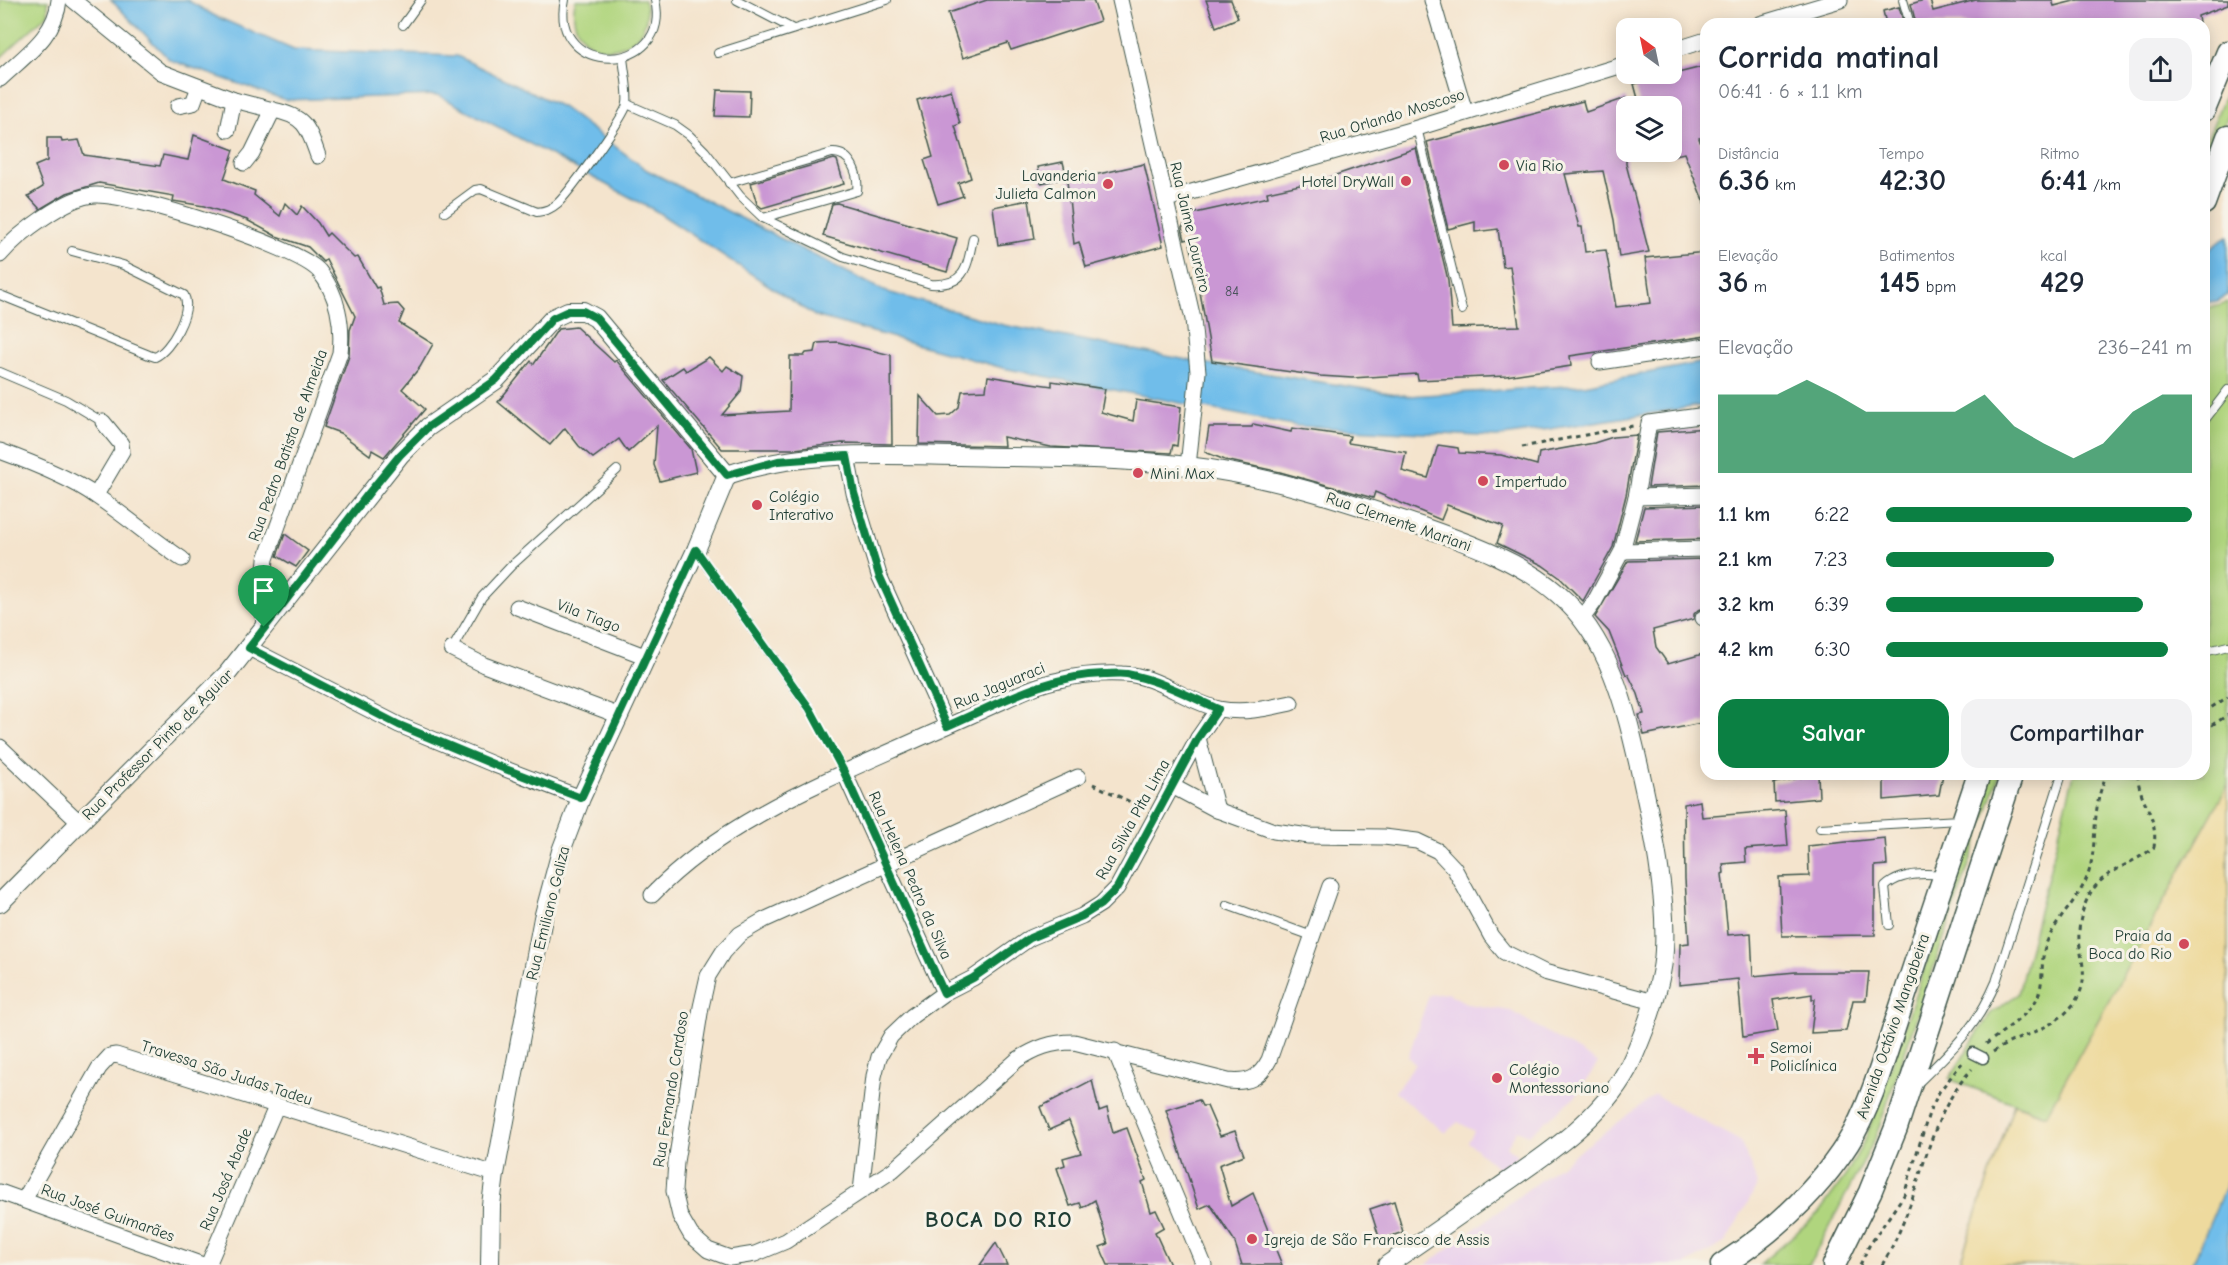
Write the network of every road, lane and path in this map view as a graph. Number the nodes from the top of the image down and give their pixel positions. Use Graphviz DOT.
graph roads {
  1 [pos="59,0"];
  2 [pos="73,0"];
  3 [pos="421,0"];
  4 [pos="565,0"];
  5 [pos="656,0"];
  6 [pos="738,0"];
  7 [pos="886,0"];
  8 [pos="1120,0"];
  9 [pos="1432,0"];
  10 [pos="1840,0"];
  11 [pos="1903,0"];
  12 [pos="1780,18"];
  13 [pos="1908,18"];
  14 [pos="403,25"];
  15 [pos="793,29"];
  16 [pos="1700,42"];
  17 [pos="1682,48"];
  18 [pos="2228,52"];
  19 [pos="718,53"];
  20 [pos="623,57"];
  21 [pos="1616,67"];
  22 [pos="0,79"];
  23 [pos="199,87"];
  24 [pos="2210,96"];
  25 [pos="234,100"];
  26 [pos="627,104"];
  27 [pos="178,106"];
  28 [pos="273,110"];
  29 [pos="1465,112"];
  30 [pos="1417,128"];
  31 [pos="228,130"];
  32 [pos="2228,137"];
  33 [pos="318,156"];
  34 [pos="244,163"];
  35 [pos="729,183"];
  36 [pos="2210,186"];
  37 [pos="1167,198"];
  38 [pos="445,212"];
  39 [pos="763,218"];
  40 [pos="973,238"];
  41 [pos="72,251"];
  42 [pos="0,255"];
  43 [pos="0,295"];
  44 [pos="1462,310"];
  45 [pos="1700,347"];
  46 [pos="1600,362"];
  47 [pos="0,372"];
  48 [pos="2228,390"];
  49 [pos="2210,413"];
  50 [pos="1700,416"];
  51 [pos="103,422"];
  52 [pos="1650,423"];
  53 [pos="1522,447"];
  54 [pos="0,452"];
  55 [pos="847,456"];
  56 [pos="1188,466"];
  57 [pos="617,470"];
  58 [pos="727,475"];
  59 [pos="96,495"];
  60 [pos="1700,495"];
  61 [pos="1636,497"];
  62 [pos="1700,549"];
  63 [pos="696,550"];
  64 [pos="1622,551"];
  65 [pos="182,559"];
  66 [pos="517,607"];
  67 [pos="1581,620"];
  68 [pos="264,627"];
  69 [pos="2228,646"];
  70 [pos="249,648"];
  71 [pos="452,649"];
  72 [pos="2210,650"];
  73 [pos="647,657"];
  74 [pos="2228,697"];
  75 [pos="1291,703"];
  76 [pos="2210,708"];
  77 [pos="810,709"];
  78 [pos="1218,709"];
  79 [pos="2228,715"];
  80 [pos="620,716"];
  81 [pos="947,726"];
  82 [pos="2210,726"];
  83 [pos="1198,738"];
  84 [pos="0,747"];
  85 [pos="844,772"];
  86 [pos="1078,777"];
  87 [pos="1977,780"];
  88 [pos="2010,780"];
  89 [pos="2060,780"];
  90 [pos="2104,780"];
  91 [pos="2139,780"];
  92 [pos="1172,786"];
  93 [pos="581,798"];
  94 [pos="1217,810"];
  95 [pos="1157,814"];
  96 [pos="1963,820"];
  97 [pos="80,823"];
  98 [pos="1820,828"];
  99 [pos="885,864"];
  100 [pos="1944,876"];
  101 [pos="1330,885"];
  102 [pos="652,895"];
  103 [pos="0,903"];
  104 [pos="1227,905"];
  105 [pos="1889,925"];
  106 [pos="1312,936"];
  107 [pos="944,993"];
  108 [pos="1654,1002"];
  109 [pos="1115,1051"];
  110 [pos="1978,1056"];
  111 [pos="1905,1096"];
  112 [pos="276,1107"];
  113 [pos="495,1174"];
  114 [pos="861,1191"];
  115 [pos="0,1192"];
  116 [pos="1870,1192"];
  117 [pos="24,1200"];
  118 [pos="203,1265"];
  119 [pos="208,1265"];
  120 [pos="490,1265"];
  121 [pos="1204,1265"];
  122 [pos="1387,1265"];
  123 [pos="1722,1265"];
  124 [pos="1834,1265"];
  125 [pos="1848,1265"];
  126 [pos="1860,1265"];
  127 [pos="1882,1265"];
  1 -- 22 [label="street"];
  2 -- 23 [label="street"];
  3 -- 14 [label="lane"];
  4 -- 20 [label="lane"];
  5 -- 20 [label="lane"];
  6 -- 15 [label="lane"];
  7 -- 15 [label="lane"];
  8 -- 37 [label="street, Rua Jaime Loureiro"];
  9 -- 29 [label="street"];
  10 -- 12 [label="street"];
  11 -- 13 [label="lane"];
  15 -- 19 [label="lane"];
  16 -- 17 [label="street"];
  18 -- 24 [label="main road"];
  20 -- 26 [label="lane"];
  21 -- 29 [label="street, Rua Orlando Moscoso"];
  23 -- 25 [label="street"];
  23 -- 27 [label="street"];
  25 -- 28 [label="street"];
  25 -- 31 [label="street"];
  26 -- 35 [label="lane"];
  26 -- 38 [label="lane"];
  28 -- 33 [label="street"];
  28 -- 34 [label="street"];
  29 -- 30 [label="street, Rua Orlando Moscoso"];
  30 -- 37 [label="street, Rua Orlando Moscoso"];
  30 -- 44 [label="lane"];
  32 -- 36 [label="main road"];
  35 -- 39 [label="lane"];
  35 -- 39 [label="lane"];
  37 -- 56 [label="street, Rua Jaime Loureiro"];
  39 -- 40 [label="lane"];
  41 -- 43 [label="lane"];
  42 -- 68 [label="street, Rua Pedro Batista de Almeida"];
  45 -- 46 [label="street"];
  47 -- 51 [label="lane"];
  48 -- 49 [label="lane"];
  50 -- 52 [label="street"];
  51 -- 59 [label="street"];
  52 -- 53 [label="path"];
  52 -- 61 [label="street"];
  54 -- 59 [label="street"];
  55 -- 56 [label="street, Rua Clemente Mariani"];
  55 -- 58 [label="street, Rua Clemente Mariani"];
  55 -- 81 [label="street"];
  56 -- 67 [label="street, Rua Clemente Mariani"];
  57 -- 71 [label="lane"];
  58 -- 63 [label="street, Rua Emiliano Galiza"];
  58 -- 68 [label="street, Rua Professor Pinto de Aguiar"];
  59 -- 65 [label="street"];
  60 -- 61 [label="street"];
  61 -- 64 [label="street"];
  62 -- 64 [label="street"];
  63 -- 73 [label="street, Rua Emiliano Galiza"];
  63 -- 77 [label="lane"];
  64 -- 67 [label="street"];
  66 -- 73 [label="street, Vila Tiago"];
  67 -- 108 [label="street, Rua Clemente Mariani"];
  68 -- 70 [label="street, Rua Professor Pinto de Aguiar"];
  69 -- 72 [label="lane"];
  70 -- 93 [label="street"];
  70 -- 97 [label="street, Rua Professor Pinto de Aguiar"];
  71 -- 80 [label="street"];
  73 -- 80 [label="street, Rua Emiliano Galiza"];
  74 -- 76 [label="path"];
  75 -- 78 [label="street, Rua Jaguaraci"];
  77 -- 85 [label="path"];
  78 -- 81 [label="street, Rua Jaguaraci"];
  78 -- 83 [label="street, Rua Silvia Pita Lima"];
  79 -- 82 [label="path"];
  80 -- 93 [label="street, Rua Emiliano Galiza"];
  81 -- 85 [label="street, Rua Jaguaraci"];
  83 -- 92 [label="street, Rua Silvia Pita Lima"];
  83 -- 94 [label="street"];
  84 -- 97 [label="street"];
  85 -- 99 [label="street, Rua Helena Pedro da Silva"];
  85 -- 102 [label="street, Rua Jaguaraci"];
  86 -- 95 [label="path"];
  86 -- 99 [label="street, Rua Fernando Cardoso"];
  87 -- 96 [label="main road, Avenida Octávio Mangabeira"];
  88 -- 111 [label="main road, Avenida Octávio Mangabeira"];
  89 -- 111 [label="lane"];
  90 -- 110 [label="path"];
  91 -- 110 [label="path"];
  92 -- 94 [label="street"];
  92 -- 95 [label="street, Rua Silvia Pita Lima"];
  93 -- 113 [label="street, Rua Emiliano Galiza"];
  94 -- 108 [label="street"];
  95 -- 107 [label="street, Rua Silvia Pita Lima"];
  96 -- 98 [label="lane"];
  96 -- 100 [label="main road, Avenida Octávio Mangabeira"];
  97 -- 103 [label="street, Rua Professor Pinto de Aguiar"];
  99 -- 107 [label="street, Rua Helena Pedro da Silva"];
  99 -- 114 [label="street, Rua Fernando Cardoso"];
  100 -- 105 [label="lane"];
  100 -- 123 [label="main road, Avenida Octávio Mangabeira"];
  101 -- 106 [label="street, Rua Fernando Cardoso"];
  104 -- 106 [label="lane"];
  106 -- 109 [label="street, Rua Fernando Cardoso"];
  107 -- 114 [label="street, Rua Silvia Pita Lima"];
  108 -- 122 [label="street, Rua Clemente Mariani"];
  109 -- 114 [label="street, Rua Fernando Cardoso"];
  109 -- 121 [label="street"];
  110 -- 126 [label="path"];
  110 -- 127 [label="path"];
  111 -- 116 [label="main road, Avenida Octávio Mangabeira"];
  112 -- 113 [label="street, Travessa São Judas Tadeu"];
  112 -- 117 [label="street, Travessa São Judas Tadeu"];
  112 -- 119 [label="street, Rua Josá Abade"];
  113 -- 120 [label="street, Rua Emiliano Galiza"];
  115 -- 117 [label="street, Rua José Guimarães"];
  116 -- 124 [label="main road, Avenida Octávio Mangabeira"];
  116 -- 125 [label="street"];
  117 -- 118 [label="street, Rua José Guimarães"];
}
